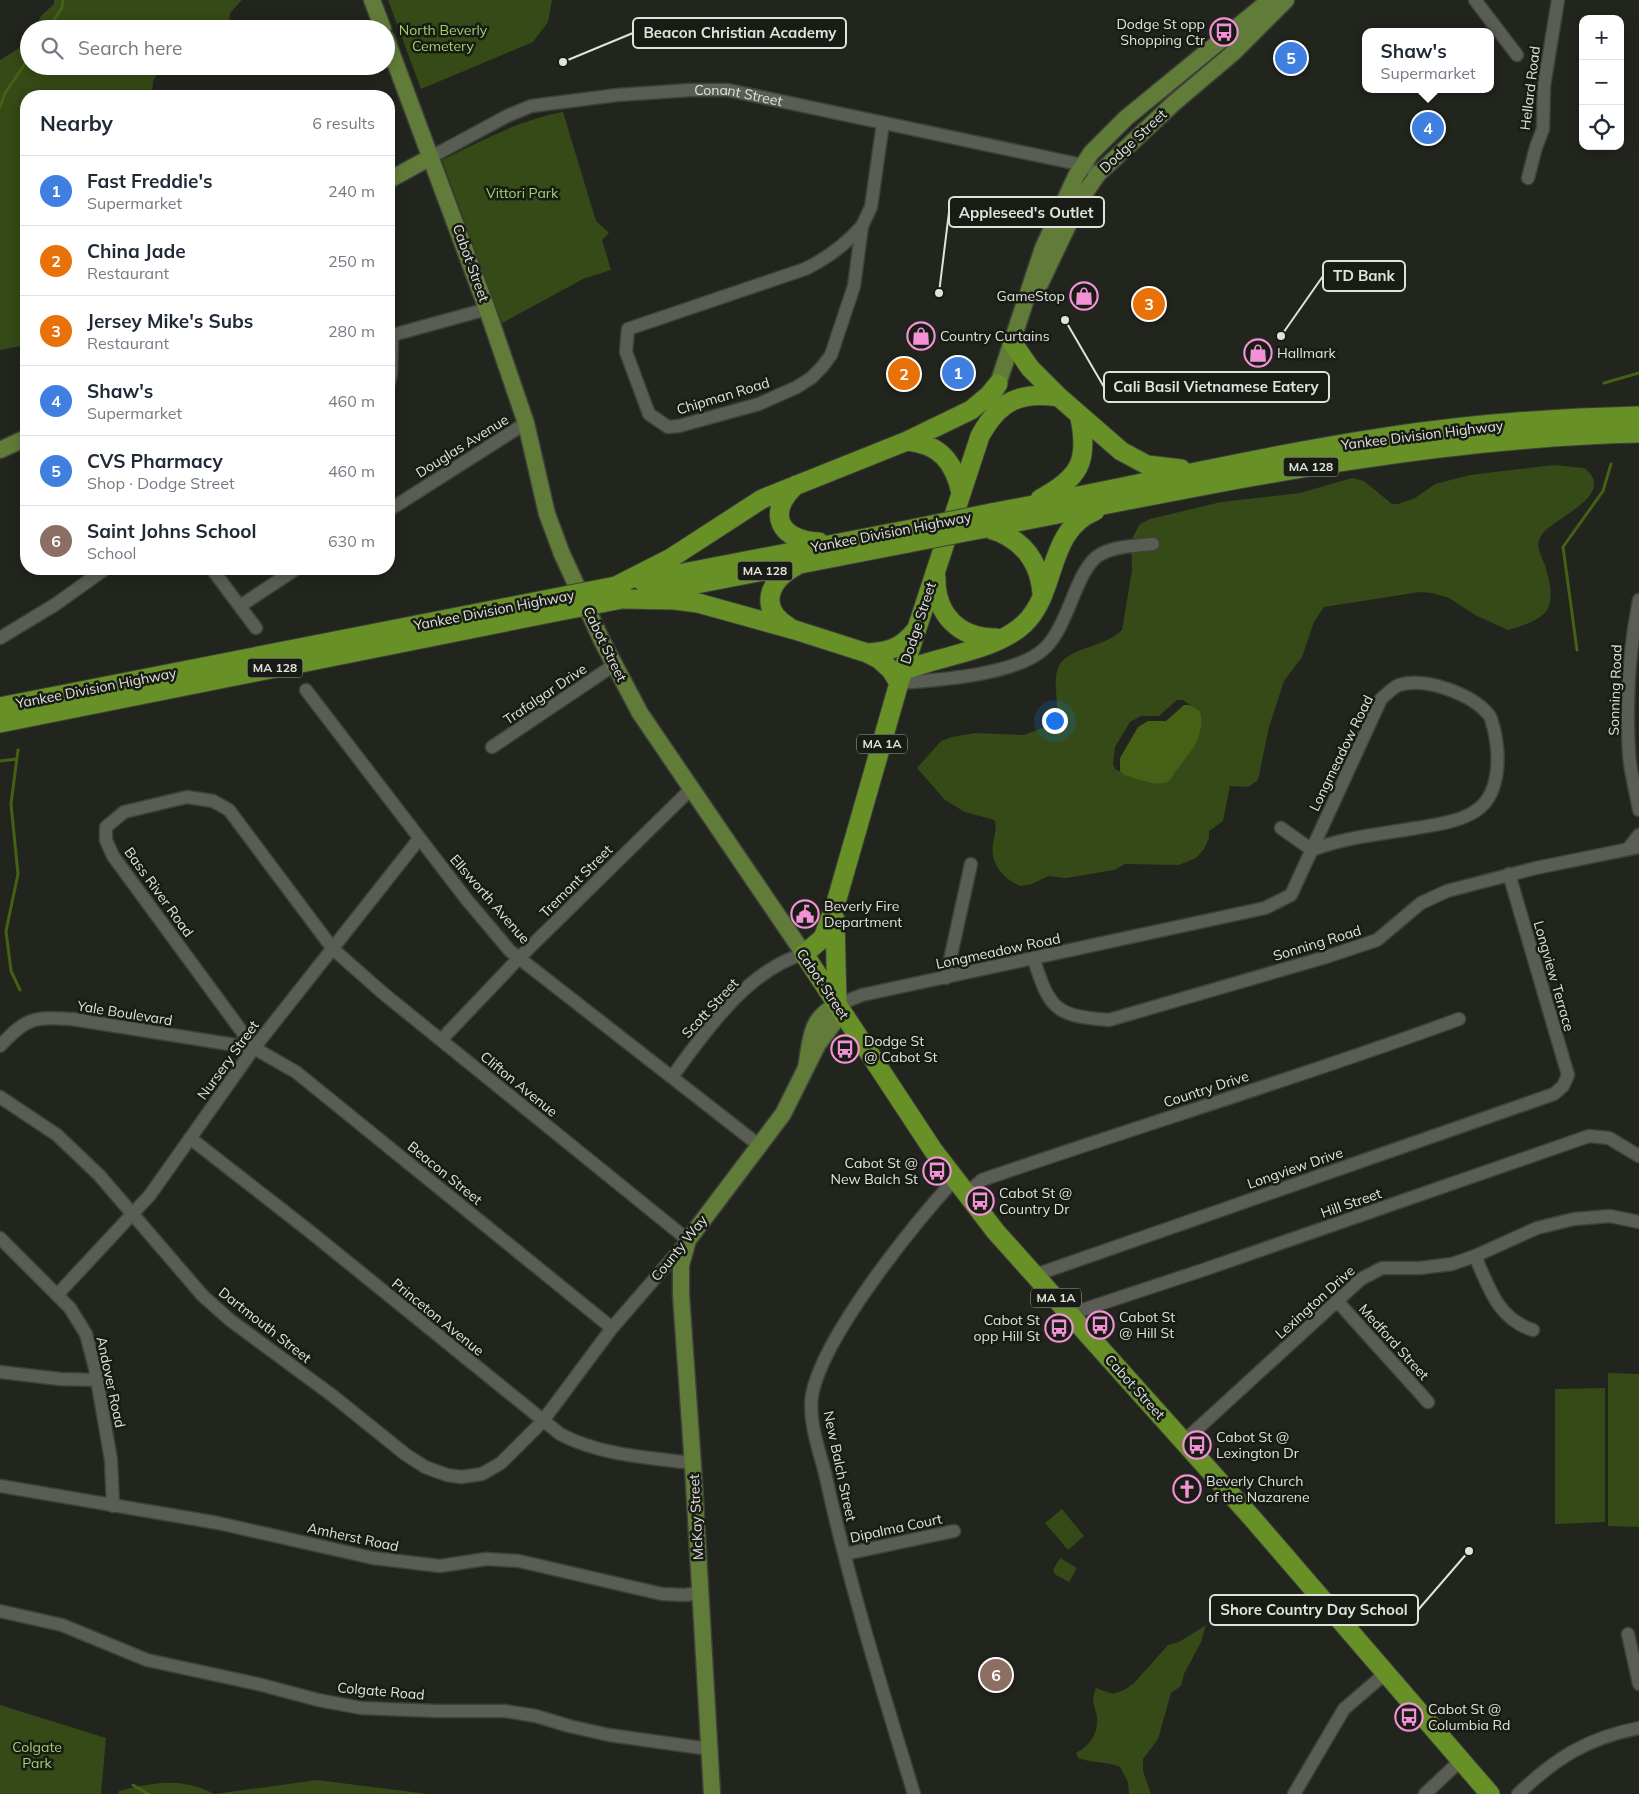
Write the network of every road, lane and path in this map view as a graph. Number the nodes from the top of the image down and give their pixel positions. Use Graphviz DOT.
graph roads {
  1 [pos="372,0"];
  2 [pos="1270,0"];
  3 [pos="1286,0"];
  4 [pos="1475,0"];
  5 [pos="1558,0"];
  6 [pos="380,20"];
  7 [pos="1517,55"];
  8 [pos="395,61"];
  9 [pos="883,123"];
  10 [pos="432,156"];
  11 [pos="1083,165"];
  12 [pos="1098,174"];
  13 [pos="395,177"];
  14 [pos="1528,178"];
  15 [pos="862,226"];
  16 [pos="487,308"];
  17 [pos="395,334"];
  18 [pos="1012,342"];
  19 [pos="998,384"];
  20 [pos="1059,397"];
  21 [pos="1639,416"];
  22 [pos="1080,418"];
  23 [pos="526,423"];
  24 [pos="1639,433"];
  25 [pos="980,436"];
  26 [pos="20,441"];
  27 [pos="907,441"];
  28 [pos="0,450"];
  29 [pos="1240,464"];
  30 [pos="796,485"];
  31 [pos="960,493"];
  32 [pos="1132,499"];
  33 [pos="395,506"];
  34 [pos="1025,507"];
  35 [pos="988,520"];
  36 [pos="910,536"];
  37 [pos="842,542"];
  38 [pos="1153,544"];
  39 [pos="802,563"];
  40 [pos="936,568"];
  41 [pos="97,575"];
  42 [pos="217,575"];
  43 [pos="287,575"];
  44 [pos="619,592"];
  45 [pos="1042,594"];
  46 [pos="1639,600"];
  47 [pos="240,606"];
  48 [pos="547,607"];
  49 [pos="256,628"];
  50 [pos="794,630"];
  51 [pos="916,630"];
  52 [pos="1003,637"];
  53 [pos="0,638"];
  54 [pos="867,652"];
  55 [pos="614,665"];
  56 [pos="901,677"];
  57 [pos="306,690"];
  58 [pos="0,707"];
  59 [pos="0,723"];
  60 [pos="492,747"];
  61 [pos="691,789"];
  62 [pos="1639,810"];
  63 [pos="1281,828"];
  64 [pos="1639,835"];
  65 [pos="419,839"];
  66 [pos="1634,848"];
  67 [pos="1312,850"];
  68 [pos="971,864"];
  69 [pos="1509,874"];
  70 [pos="835,906"];
  71 [pos="333,949"];
  72 [pos="804,954"];
  73 [pos="520,957"];
  74 [pos="1034,960"];
  75 [pos="946,978"];
  76 [pos="837,1006"];
  77 [pos="1459,1019"];
  78 [pos="441,1040"];
  79 [pos="0,1046"];
  80 [pos="254,1048"];
  81 [pos="672,1077"];
  82 [pos="1562,1086"];
  83 [pos="0,1097"];
  84 [pos="190,1138"];
  85 [pos="760,1146"];
  86 [pos="1639,1156"];
  87 [pos="960,1186"];
  88 [pos="133,1213"];
  89 [pos="1639,1222"];
  90 [pos="0,1238"];
  91 [pos="688,1240"];
  92 [pos="1475,1256"];
  93 [pos="1035,1275"];
  94 [pos="57,1295"];
  95 [pos="1338,1302"];
  96 [pos="1070,1314"];
  97 [pos="612,1328"];
  98 [pos="1533,1330"];
  99 [pos="0,1372"];
  100 [pos="97,1380"];
  101 [pos="1428,1402"];
  102 [pos="542,1422"];
  103 [pos="1184,1441"];
  104 [pos="693,1463"];
  105 [pos="0,1486"];
  106 [pos="113,1506"];
  107 [pos="954,1531"];
  108 [pos="845,1554"];
  109 [pos="700,1593"];
  110 [pos="0,1611"];
  111 [pos="1628,1634"];
  112 [pos="1387,1672"];
  113 [pos="1639,1684"];
  114 [pos="1639,1728"];
  115 [pos="709,1750"];
  116 [pos="1461,1760"];
  117 [pos="712,1794"];
  118 [pos="914,1794"];
  119 [pos="1294,1794"];
  120 [pos="1425,1794"];
  121 [pos="1490,1794"];
  122 [pos="1518,1794"];
  1 -- 6 [label="main road"];
  2 -- 11 [label="main road, Dodge Street / MA 1A"];
  3 -- 12 [label="main road, Dodge Street / MA 1A"];
  4 -- 7 [label="street"];
  5 -- 14 [label="street, Hellard Road"];
  8 -- 10 [label="main road, Cabot Street"];
  9 -- 10 [label="street, Conant Street"];
  9 -- 11 [label="street, Conant Street"];
  9 -- 15 [label="street, Chipman Road"];
  10 -- 13 [label="main road, Conant Street"];
  10 -- 16 [label="main road, Cabot Street"];
  11 -- 12 [label="street, Conant Street"];
  11 -- 18 [label="main road, Dodge Street / MA 1A"];
  12 -- 18 [label="main road, Dodge Street / MA 1A"];
  15 -- 15 [label="street, Chipman Road"];
  16 -- 17 [label="street"];
  16 -- 23 [label="main road, Cabot Street"];
  18 -- 19 [label="main road, Dodge Street / MA 1A"];
  18 -- 20 [label="highway"];
  19 -- 25 [label="main road, Dodge Street / MA 1A"];
  19 -- 27 [label="highway"];
  20 -- 22 [label="highway"];
  20 -- 25 [label="highway"];
  21 -- 29 [label="highway, Yankee Division Highway / MA 128"];
  22 -- 29 [label="highway"];
  22 -- 34 [label="highway"];
  23 -- 33 [label="street, Douglas Avenue"];
  23 -- 55 [label="main road, Cabot Street"];
  24 -- 32 [label="highway, Yankee Division Highway / MA 128"];
  25 -- 31 [label="highway, Dodge Street / MA 1A"];
  26 -- 28 [label="main road"];
  27 -- 30 [label="highway"];
  27 -- 31 [label="highway"];
  29 -- 34 [label="highway, Yankee Division Highway / MA 128"];
  30 -- 37 [label="highway"];
  30 -- 44 [label="highway"];
  31 -- 40 [label="highway, Dodge Street / MA 1A"];
  32 -- 35 [label="highway, Yankee Division Highway / MA 128"];
  32 -- 45 [label="highway"];
  34 -- 35 [label="highway, Yankee Division Highway / MA 128"];
  35 -- 36 [label="highway, Yankee Division Highway / MA 128, bridge"];
  35 -- 45 [label="highway"];
  36 -- 37 [label="highway, Yankee Division Highway / MA 128"];
  36 -- 39 [label="highway, Yankee Division Highway / MA 128"];
  37 -- 44 [label="highway, Yankee Division Highway / MA 128"];
  38 -- 56 [label="street"];
  39 -- 44 [label="highway, Yankee Division Highway / MA 128"];
  39 -- 50 [label="highway"];
  40 -- 51 [label="highway, Dodge Street / MA 1A"];
  40 -- 52 [label="highway"];
  41 -- 53 [label="street"];
  42 -- 47 [label="street"];
  43 -- 47 [label="street"];
  44 -- 48 [label="highway, Yankee Division Highway / MA 128, bridge"];
  44 -- 50 [label="highway"];
  45 -- 52 [label="highway"];
  46 -- 62 [label="street, Sonning Road"];
  47 -- 49 [label="street"];
  48 -- 58 [label="highway, Yankee Division Highway / MA 128"];
  48 -- 59 [label="highway, Yankee Division Highway / MA 128"];
  50 -- 54 [label="highway"];
  51 -- 54 [label="highway"];
  51 -- 56 [label="highway, Dodge Street / MA 1A"];
  52 -- 56 [label="highway"];
  54 -- 56 [label="highway"];
  55 -- 60 [label="street, Trafalgar Drive"];
  55 -- 61 [label="main road, Cabot Street"];
  56 -- 70 [label="highway, Dodge Street / MA 1A"];
  57 -- 65 [label="street, Ellsworth Avenue"];
  61 -- 72 [label="main road, Cabot Street"];
  61 -- 73 [label="street, Tremont Street"];
  63 -- 67 [label="street"];
  64 -- 66 [label="street, Sonning Road"];
  65 -- 71 [label="street, Nursery Street"];
  65 -- 73 [label="street, Ellsworth Avenue"];
  66 -- 69 [label="street, Sonning Road"];
  67 -- 67 [label="street, Longmeadow Road"];
  67 -- 74 [label="street, Longmeadow Road"];
  68 -- 75 [label="street"];
  69 -- 74 [label="street, Sonning Road"];
  69 -- 82 [label="street, Longview Terrace"];
  70 -- 72 [label="highway, Dodge Street / MA 1A"];
  70 -- 76 [label="highway, Dodge Street / MA 1A"];
  71 -- 78 [label="street, Clifton Avenue"];
  71 -- 80 [label="street, Nursery Street"];
  71 -- 80 [label="street, Bass River Road"];
  72 -- 76 [label="highway, Cabot Street / MA 1A"];
  72 -- 81 [label="street, Scott Street"];
  73 -- 78 [label="street, Tremont Street"];
  73 -- 81 [label="street, Ellsworth Avenue"];
  74 -- 75 [label="street, Longmeadow Road"];
  75 -- 76 [label="street, Longmeadow Road"];
  76 -- 85 [label="main road, County Way"];
  76 -- 87 [label="highway, Cabot Street / MA 1A"];
  77 -- 87 [label="street, Country Drive"];
  78 -- 91 [label="street, Clifton Avenue"];
  79 -- 80 [label="street, Yale Boulevard"];
  80 -- 84 [label="street, Nursery Street"];
  80 -- 97 [label="street, Beacon Street"];
  81 -- 85 [label="street, Ellsworth Avenue"];
  82 -- 93 [label="street, Longview Drive"];
  83 -- 88 [label="street, Dartmouth Street"];
  84 -- 88 [label="street, Nursery Street"];
  84 -- 102 [label="street, Princeton Avenue"];
  85 -- 91 [label="main road, County Way"];
  86 -- 96 [label="street, Hill Street"];
  87 -- 93 [label="highway, Cabot Street / MA 1A"];
  87 -- 108 [label="street, New Balch Street"];
  88 -- 94 [label="street, Nursery Street"];
  88 -- 102 [label="street, Dartmouth Street"];
  89 -- 92 [label="street, Lexington Drive"];
  90 -- 94 [label="street, Andover Road"];
  91 -- 97 [label="street, County Way"];
  91 -- 104 [label="main road, McKay Street"];
  92 -- 95 [label="street, Lexington Drive"];
  92 -- 98 [label="street"];
  93 -- 96 [label="highway, Cabot Street / MA 1A"];
  94 -- 100 [label="street, Andover Road"];
  95 -- 101 [label="street, Medford Street"];
  95 -- 103 [label="street, Lexington Drive"];
  96 -- 103 [label="highway, Cabot Street / MA 1A"];
  97 -- 102 [label="street, County Way"];
  99 -- 100 [label="street"];
  100 -- 106 [label="street, Andover Road"];
  102 -- 104 [label="street, Princeton Avenue"];
  103 -- 112 [label="highway, Cabot Street / MA 1A"];
  104 -- 109 [label="main road, McKay Street"];
  105 -- 106 [label="street, Amherst Road"];
  106 -- 109 [label="street, Amherst Road"];
  107 -- 108 [label="street, Dipalma Court"];
  108 -- 118 [label="street, New Balch Street"];
  109 -- 115 [label="main road, McKay Street"];
  110 -- 115 [label="street, Colgate Road"];
  111 -- 113 [label="street"];
  112 -- 116 [label="highway, Cabot Street / MA 1A"];
  112 -- 119 [label="street"];
  114 -- 122 [label="street"];
  115 -- 117 [label="main road, McKay Street"];
  116 -- 120 [label="street"];
  116 -- 121 [label="highway, Cabot Street / MA 1A"];
}
